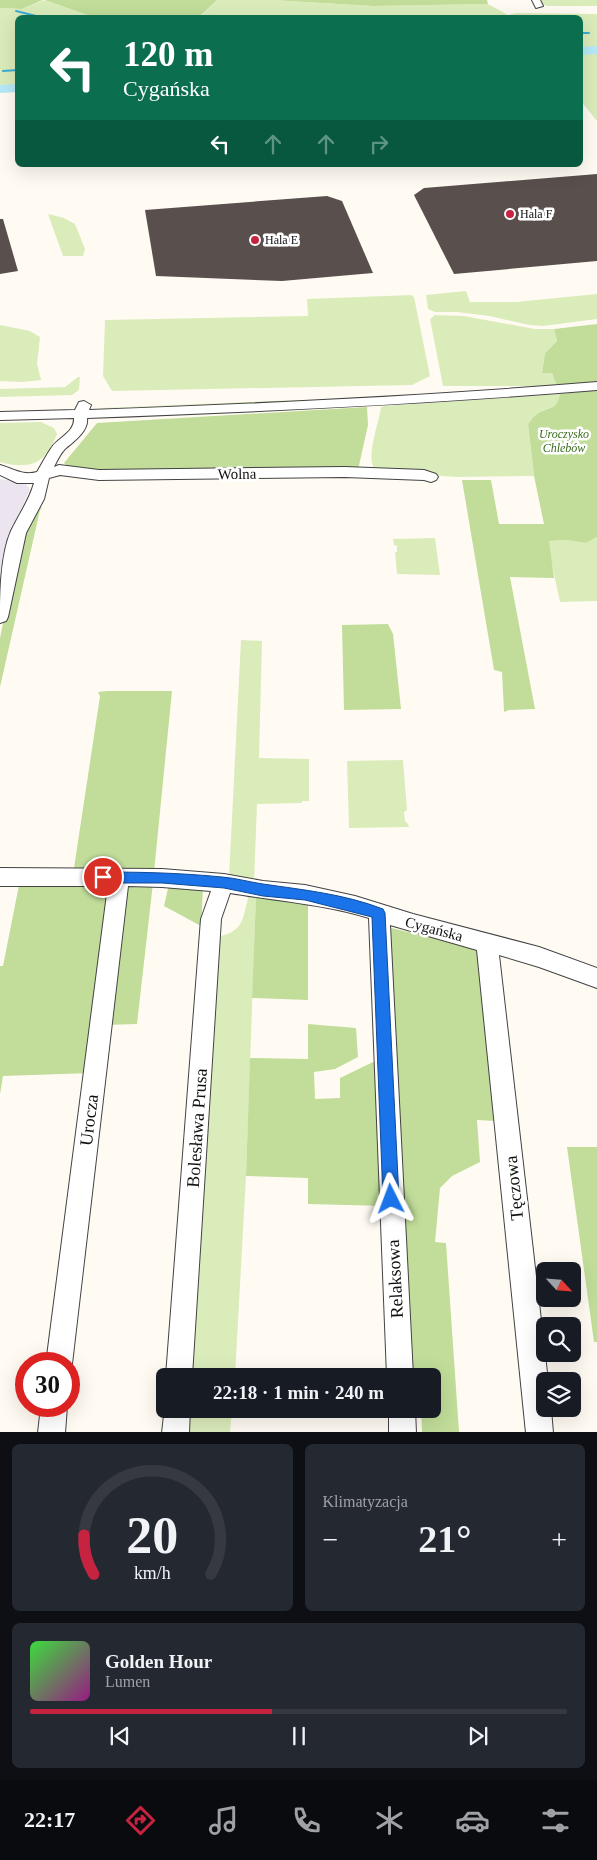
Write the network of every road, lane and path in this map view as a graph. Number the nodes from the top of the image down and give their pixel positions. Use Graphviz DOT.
graph roads {
  1 [pos="597,386"];
  2 [pos="0,404"];
  3 [pos="83,408"];
  4 [pos="0,416"];
  5 [pos="4,471"];
  6 [pos="43,474"];
  7 [pos="430,477"];
  8 [pos="0,617"];
  9 [pos="0,877"];
  10 [pos="119,877"];
  11 [pos="224,882"];
  12 [pos="379,913"];
  13 [pos="487,943"];
  14 [pos="597,978"];
  15 [pos="60,1352"];
  16 [pos="180,1368"];
  17 [pos="400,1368"];
  18 [pos="53,1417"];
  19 [pos="176,1418"];
  20 [pos="402,1418"];
  21 [pos="51,1432"];
  22 [pos="175,1432"];
  23 [pos="403,1432"];
  24 [pos="540,1432"];
  1 -- 3 [label="street"];
  2 -- 3 [label="street"];
  3 -- 4 [label="street"];
  3 -- 6 [label="street"];
  5 -- 6 [label="street, Wolna"];
  6 -- 7 [label="street, Wolna"];
  6 -- 8 [label="street"];
  9 -- 10 [label="street, Cygańska"];
  10 -- 11 [label="street, Cygańska"];
  10 -- 15 [label="street, Urocza"];
  11 -- 12 [label="street, Cygańska"];
  11 -- 16 [label="street, Bolesława Prusa"];
  12 -- 13 [label="street, Cygańska"];
  12 -- 17 [label="street, Relaksowa"];
  13 -- 14 [label="street, Cygańska"];
  13 -- 24 [label="street, Tęczowa"];
  18 -- 21 [label="street"];
  19 -- 22 [label="street"];
  20 -- 23 [label="street"];
}
